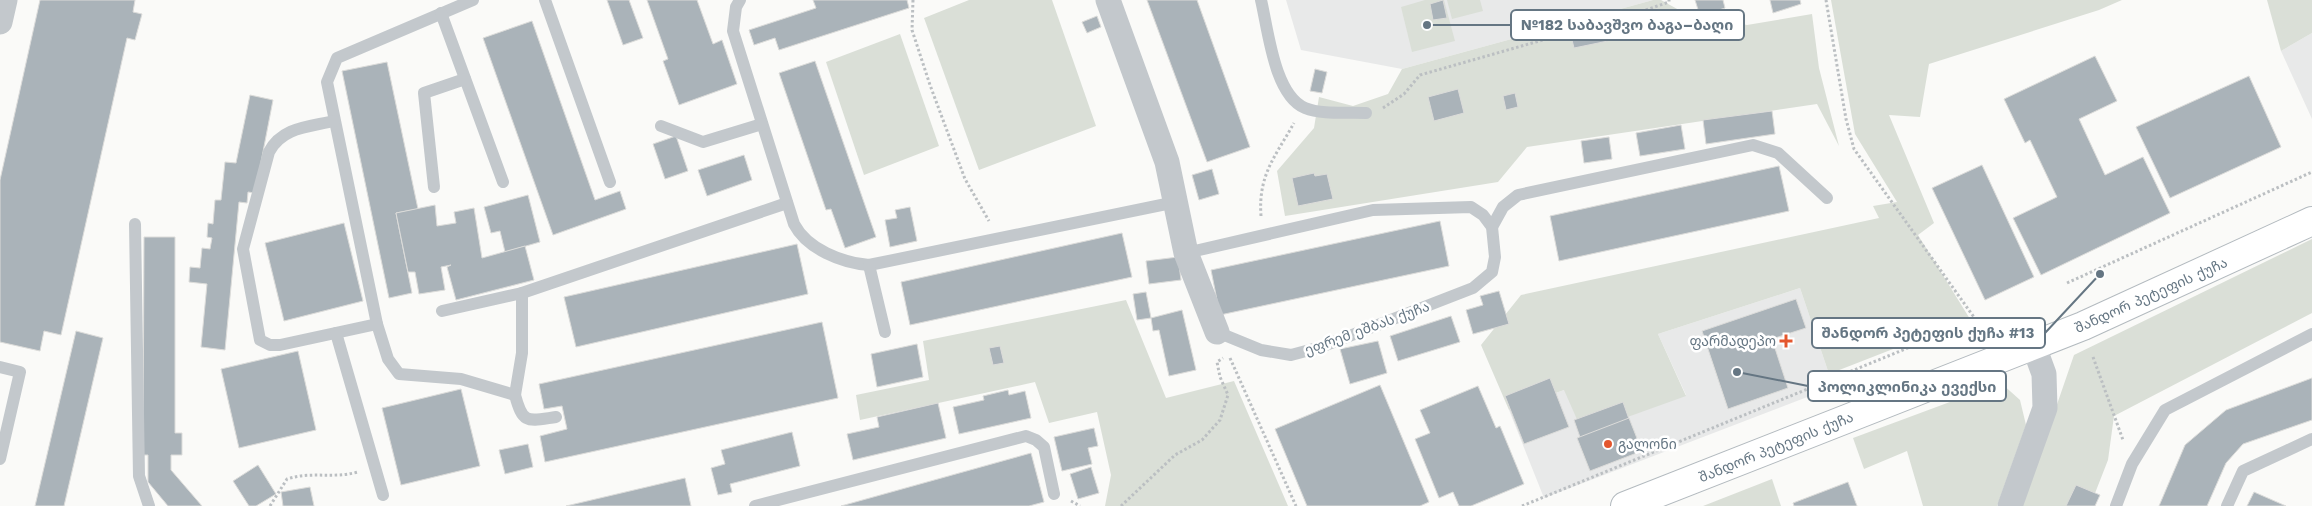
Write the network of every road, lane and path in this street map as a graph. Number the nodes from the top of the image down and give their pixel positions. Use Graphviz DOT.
graph roads {
  1 [pos="5,0"];
  2 [pos="473,0"];
  3 [pos="545,0"];
  4 [pos="740,0"];
  5 [pos="913,0"];
  6 [pos="1108,0"];
  7 [pos="1261,0"];
  8 [pos="1669,0"];
  9 [pos="1826,0"];
  10 [pos="441,13"];
  11 [pos="0,22"];
  12 [pos="465,79"];
  13 [pos="1303,107"];
  14 [pos="1366,113"];
  15 [pos="334,121"];
  16 [pos="762,124"];
  17 [pos="661,126"];
  18 [pos="2312,172"];
  19 [pos="503,182"];
  20 [pos="610,182"];
  21 [pos="434,187"];
  22 [pos="1827,198"];
  23 [pos="1176,202"];
  24 [pos="787,203"];
  25 [pos="2312,221"];
  26 [pos="135,224"];
  27 [pos="1492,227"];
  28 [pos="1267,234"];
  29 [pos="999,239"];
  30 [pos="1186,252"];
  31 [pos="869,265"];
  32 [pos="2067,283"];
  33 [pos="522,293"];
  34 [pos="442,311"];
  35 [pos="377,324"];
  36 [pos="885,332"];
  37 [pos="1217,332"];
  38 [pos="336,333"];
  39 [pos="2312,334"];
  40 [pos="2033,344"];
  41 [pos="2092,357"];
  42 [pos="0,367"];
  43 [pos="515,395"];
  44 [pos="556,417"];
  45 [pos="2312,439"];
  46 [pos="0,459"];
  47 [pos="2132,464"];
  48 [pos="375,467"];
  49 [pos="383,494"];
  50 [pos="1054,494"];
  51 [pos="149,506"];
  52 [pos="270,506"];
  53 [pos="755,506"];
  54 [pos="1120,506"];
  55 [pos="1296,506"];
  56 [pos="1522,506"];
  57 [pos="1626,506"];
  58 [pos="2010,506"];
  59 [pos="2116,506"];
  60 [pos="2227,506"];
  1 -- 11 [label="street"];
  2 -- 10 [label="lane"];
  3 -- 20 [label="lane"];
  4 -- 16 [label="lane"];
  5 -- 29 [label="path"];
  6 -- 23 [label="street, ეფრემ ეშბას ქუჩა"];
  7 -- 13 [label="lane"];
  8 -- 14 [label="path"];
  9 -- 56 [label="path"];
  10 -- 12 [label="lane"];
  10 -- 15 [label="lane"];
  12 -- 19 [label="lane"];
  12 -- 21 [label="lane"];
  13 -- 14 [label="lane"];
  13 -- 28 [label="path"];
  15 -- 35 [label="lane"];
  15 -- 38 [label="lane"];
  16 -- 17 [label="lane"];
  16 -- 24 [label="lane"];
  18 -- 32 [label="path"];
  22 -- 27 [label="lane"];
  23 -- 29 [label="lane"];
  23 -- 30 [label="street, ეფრემ ეშბას ქუჩა"];
  24 -- 31 [label="lane"];
  24 -- 33 [label="lane"];
  25 -- 40 [label="main road, შანდორ პეტეფის ქუჩა"];
  26 -- 51 [label="lane"];
  27 -- 28 [label="lane"];
  27 -- 37 [label="lane, ეფრემ ეშბას ქუჩა"];
  28 -- 30 [label="lane"];
  29 -- 31 [label="lane"];
  30 -- 37 [label="street, ეფრემ ეშბას ქუჩა"];
  31 -- 36 [label="lane"];
  33 -- 34 [label="lane"];
  33 -- 43 [label="lane"];
  35 -- 38 [label="lane"];
  35 -- 43 [label="lane"];
  38 -- 48 [label="lane"];
  39 -- 47 [label="lane"];
  40 -- 57 [label="main road, შანდორ პეტეფის ქუჩა"];
  40 -- 58 [label="street"];
  41 -- 47 [label="path"];
  42 -- 46 [label="lane"];
  43 -- 44 [label="lane"];
  45 -- 60 [label="lane"];
  47 -- 59 [label="lane"];
  48 -- 49 [label="lane"];
  48 -- 52 [label="path"];
  50 -- 53 [label="lane"];
  54 -- 55 [label="path"];
}
